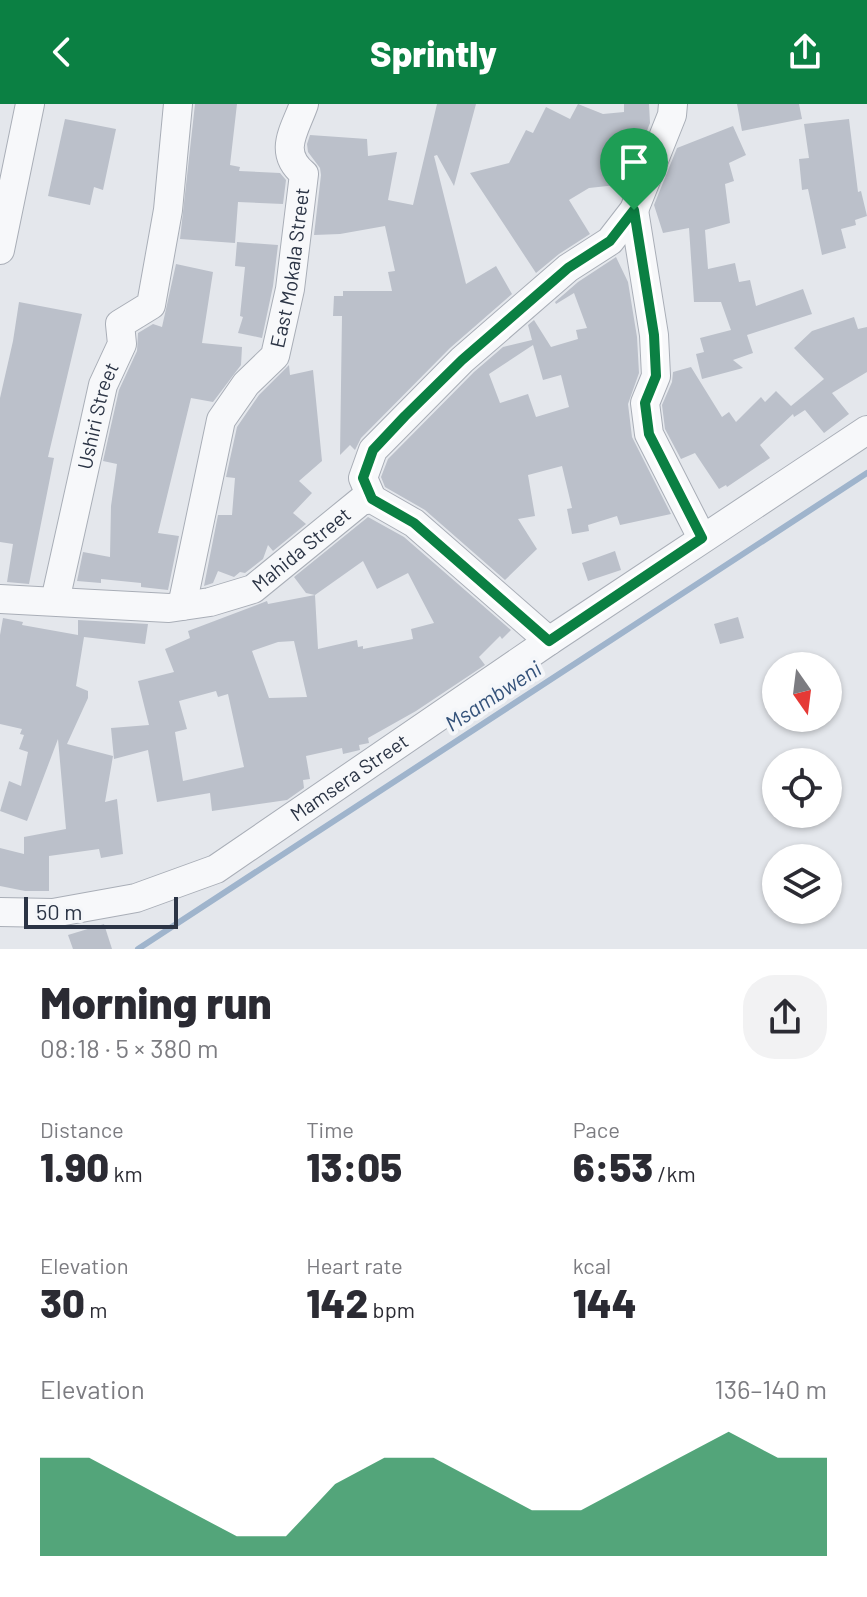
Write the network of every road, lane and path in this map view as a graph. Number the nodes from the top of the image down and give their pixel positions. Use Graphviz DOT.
graph roads {
  1 [pos="30,104"];
  2 [pos="178,104"];
  3 [pos="304,104"];
  4 [pos="673,104"];
  5 [pos="634,210"];
  6 [pos="0,250"];
  7 [pos="867,430"];
  8 [pos="372,499"];
  9 [pos="702,538"];
  10 [pos="0,599"];
  11 [pos="55,601"];
  12 [pos="182,606"];
  13 [pos="549,641"];
  14 [pos="0,912"];
  1 -- 6 [label="street"];
  2 -- 11 [label="street, Ushiri Street"];
  3 -- 12 [label="street, East Mokala Street"];
  4 -- 5 [label="street"];
  5 -- 8 [label="street"];
  5 -- 9 [label="street"];
  7 -- 9 [label="street, Mamsera Street"];
  8 -- 12 [label="street, Mahida Street"];
  8 -- 13 [label="street, Mahida Street"];
  9 -- 13 [label="street, Mamsera Street"];
  10 -- 11 [label="street, Mahida Street"];
  11 -- 12 [label="street, Mahida Street"];
  13 -- 14 [label="street, Mamsera Street"];
}
